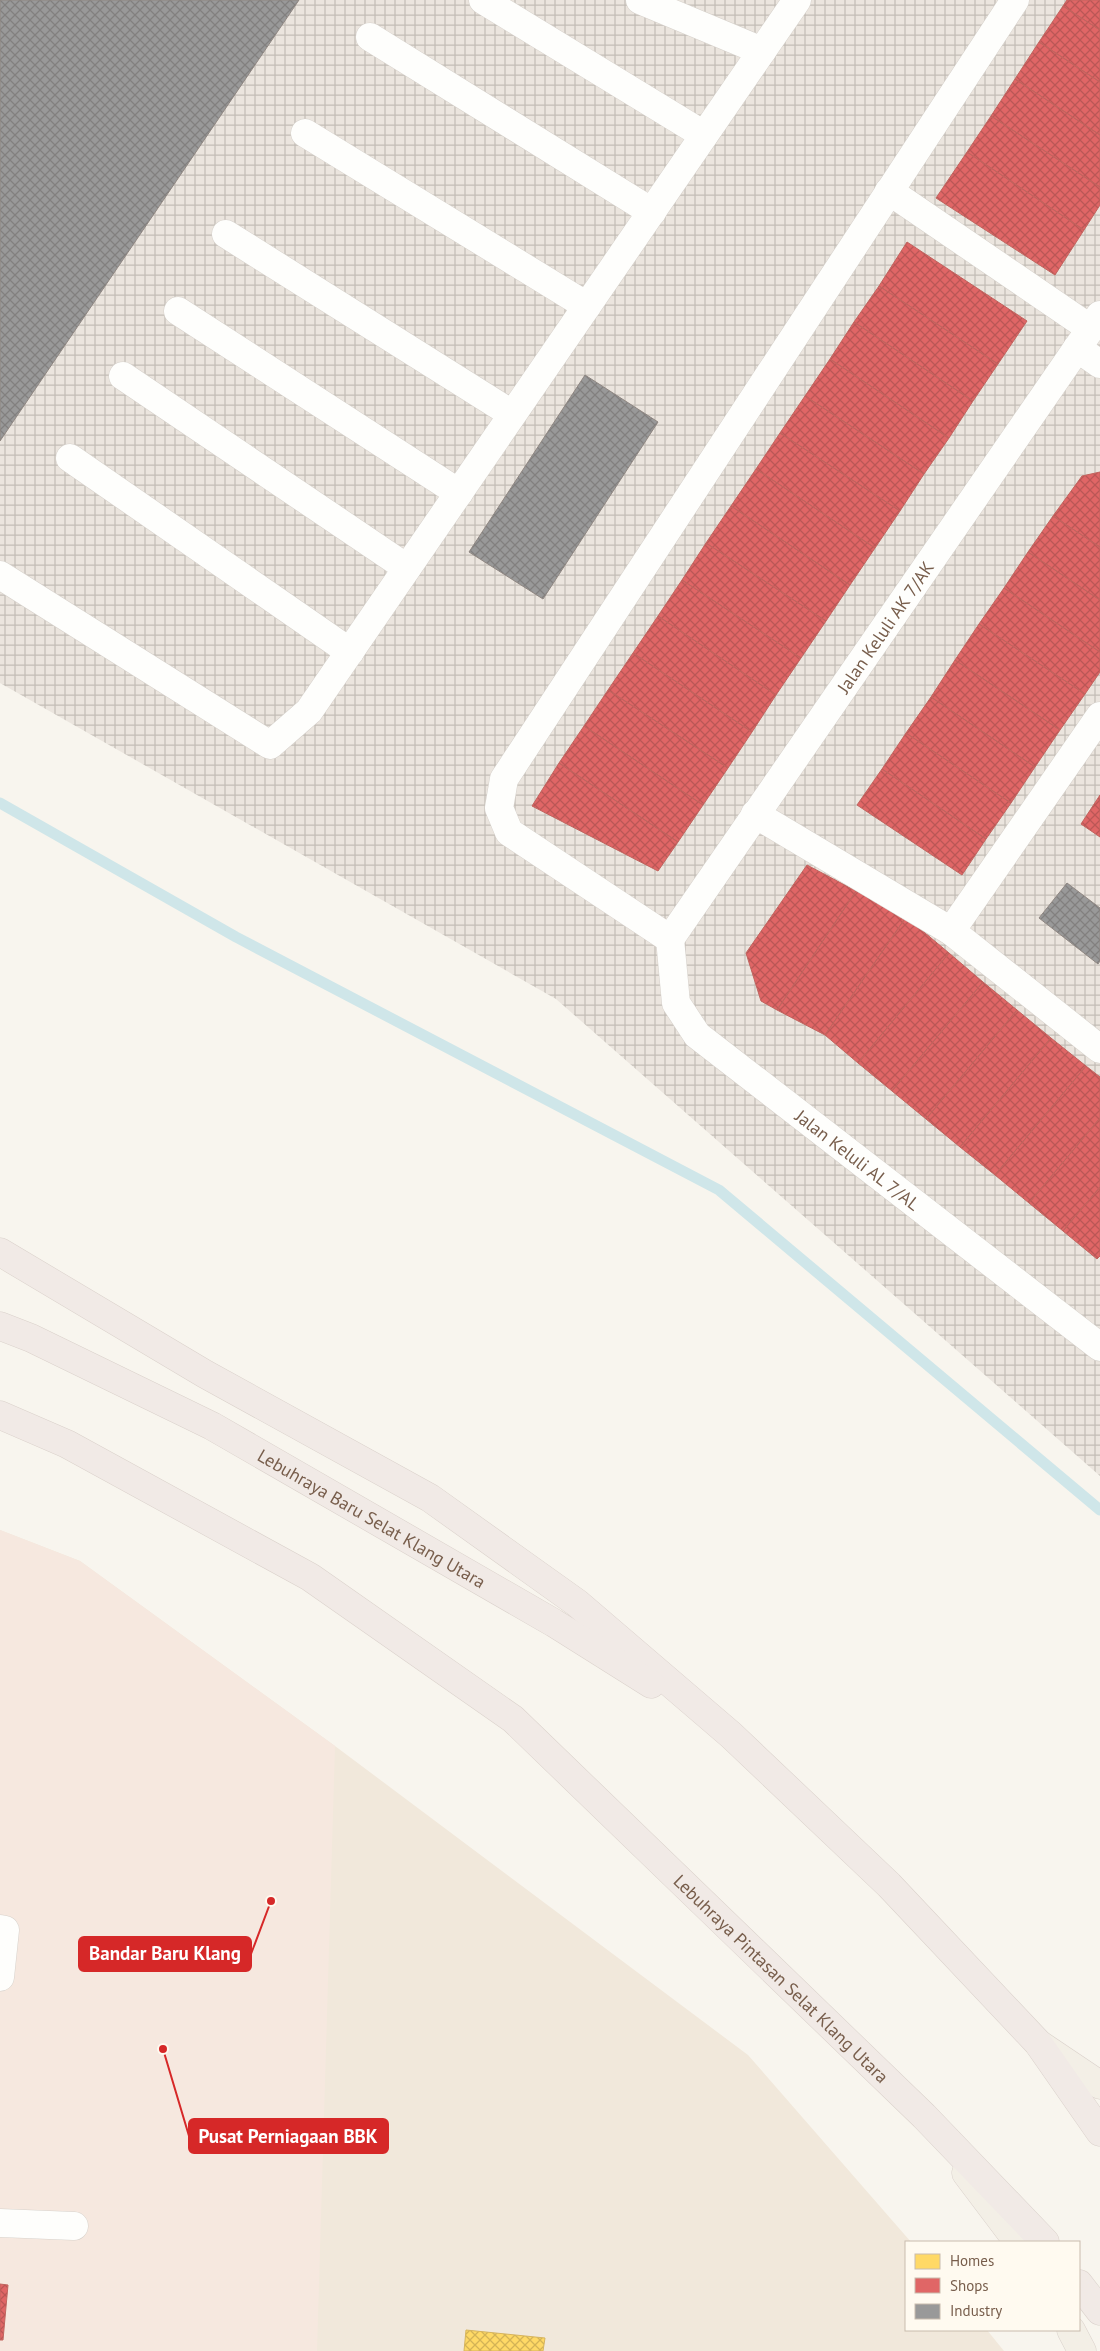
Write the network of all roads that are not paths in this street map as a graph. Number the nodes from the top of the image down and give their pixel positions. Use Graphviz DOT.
graph roads {
  1 [pos="483,0"];
  2 [pos="640,0"];
  3 [pos="797,0"];
  4 [pos="1015,0"];
  5 [pos="370,37"];
  6 [pos="762,51"];
  7 [pos="305,133"];
  8 [pos="704,135"];
  9 [pos="890,190"];
  10 [pos="652,212"];
  11 [pos="226,234"];
  12 [pos="587,306"];
  13 [pos="178,311"];
  14 [pos="1089,330"];
  15 [pos="1100,364"];
  16 [pos="123,376"];
  17 [pos="512,414"];
  18 [pos="70,458"];
  19 [pos="458,493"];
  20 [pos="407,568"];
  21 [pos="0,575"];
  22 [pos="350,652"];
  23 [pos="1100,716"];
  24 [pos="755,814"];
  25 [pos="951,931"];
  26 [pos="670,939"];
  27 [pos="1100,1049"];
  28 [pos="0,1252"];
  29 [pos="0,1326"];
  30 [pos="1100,1347"];
  31 [pos="0,1415"];
  32 [pos="731,1735"];
  33 [pos="0,1929"];
  34 [pos="0,1977"];
  35 [pos="1038,2043"];
  36 [pos="1100,2085"];
  37 [pos="924,2116"];
  38 [pos="1100,2132"];
  39 [pos="0,2223"];
  40 [pos="74,2226"];
  41 [pos="1017,2241"];
  42 [pos="1045,2241"];
  43 [pos="1080,2285"];
  44 [pos="1100,2310"];
  45 [pos="1072,2331"];
  46 [pos="1082,2351"];
  1 -- 8 [label="street"];
  2 -- 6 [label="street"];
  3 -- 6 [label="street"];
  4 -- 9 [label="street"];
  5 -- 10 [label="street"];
  6 -- 8 [label="street"];
  7 -- 12 [label="street"];
  8 -- 10 [label="street"];
  9 -- 14 [label="street"];
  9 -- 26 [label="street"];
  10 -- 12 [label="street"];
  11 -- 17 [label="street"];
  12 -- 17 [label="street"];
  13 -- 19 [label="street"];
  14 -- 15 [label="street"];
  14 -- 24 [label="street, Jalan Keluli AK 7/AK"];
  16 -- 20 [label="street"];
  17 -- 19 [label="street"];
  18 -- 22 [label="street"];
  19 -- 20 [label="street"];
  20 -- 22 [label="street"];
  21 -- 22 [label="street"];
  23 -- 25 [label="street"];
  24 -- 25 [label="street"];
  24 -- 26 [label="street, Jalan Keluli AK 7/AK"];
  25 -- 27 [label="street"];
  26 -- 30 [label="street, Jalan Keluli AL 7/AL"];
  28 -- 32 [label="highway"];
  29 -- 32 [label="highway, Lebuhraya Baru Selat Klang Utara"];
  31 -- 37 [label="highway, Lebuhraya Pintasan Selat Klang Utara"];
  32 -- 35 [label="highway"];
  33 -- 34 [label="street"];
  35 -- 36 [label="main road"];
  35 -- 38 [label="highway"];
  37 -- 41 [label="main road"];
  37 -- 42 [label="highway, Lebuhraya Pintasan Selat Klang Utara"];
  39 -- 40 [label="street"];
  43 -- 44 [label="highway"];
  45 -- 46 [label="main road"];
}
